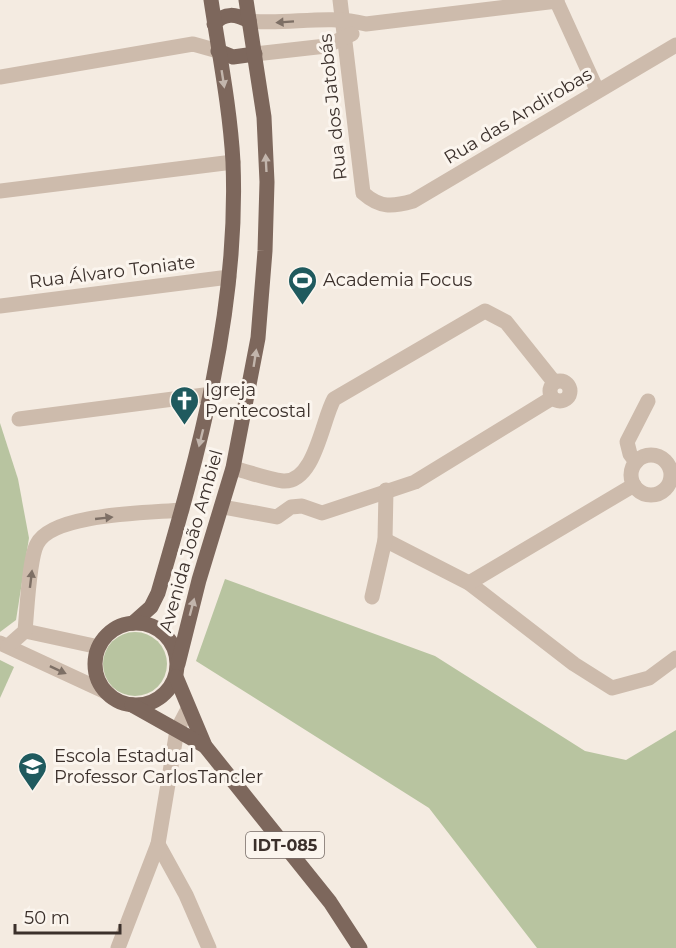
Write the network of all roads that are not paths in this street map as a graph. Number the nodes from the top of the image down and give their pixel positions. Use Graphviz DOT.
graph roads {
  1 [pos="211,0"];
  2 [pos="246,0"];
  3 [pos="340,0"];
  4 [pos="556,0"];
  5 [pos="343,18"];
  6 [pos="249,21"];
  7 [pos="214,24"];
  8 [pos="366,24"];
  9 [pos="345,38"];
  10 [pos="194,44"];
  11 [pos="676,45"];
  12 [pos="218,51"];
  13 [pos="255,54"];
  14 [pos="0,77"];
  15 [pos="597,90"];
  16 [pos="233,162"];
  17 [pos="0,191"];
  18 [pos="375,204"];
  19 [pos="230,277"];
  20 [pos="0,306"];
  21 [pos="212,394"];
  22 [pos="648,401"];
  23 [pos="18,419"];
  24 [pos="636,462"];
  25 [pos="233,468"];
  26 [pos="673,478"];
  27 [pos="634,485"];
  28 [pos="386,490"];
  29 [pos="223,507"];
  30 [pos="182,510"];
  31 [pos="385,540"];
  32 [pos="469,583"];
  33 [pos="372,597"];
  34 [pos="133,623"];
  35 [pos="25,631"];
  36 [pos="4,644"];
  37 [pos="99,647"];
  38 [pos="676,658"];
  39 [pos="177,671"];
  40 [pos="108,693"];
  41 [pos="131,705"];
  42 [pos="188,709"];
  43 [pos="177,730"];
  44 [pos="205,746"];
  45 [pos="158,843"];
  46 [pos="118,948"];
  47 [pos="209,948"];
  48 [pos="360,948"];
  1 -- 7 [label="main road, Avenida João Ambiel"];
  2 -- 6 [label="main road, Avenida João Ambiel"];
  3 -- 5 [label="street, Rua dos Jatobás"];
  4 -- 8 [label="street"];
  4 -- 15 [label="street"];
  5 -- 6 [label="street, one-way"];
  5 -- 8 [label="street"];
  5 -- 9 [label="street, Rua dos Jatobás"];
  6 -- 7 [label="main road"];
  6 -- 13 [label="main road, Avenida João Ambiel"];
  7 -- 10 [label="street"];
  7 -- 12 [label="main road, Avenida João Ambiel"];
  8 -- 9 [label="street"];
  9 -- 13 [label="street"];
  9 -- 18 [label="street, Rua dos Jatobás"];
  10 -- 12 [label="street"];
  10 -- 14 [label="street"];
  11 -- 15 [label="street, Rua das Andirobas"];
  12 -- 13 [label="main road"];
  12 -- 16 [label="main road, Avenida João Ambiel, one-way"];
  25 -- 13 [label="main road, Avenida João Ambiel, one-way"];
  15 -- 18 [label="street, Rua das Andirobas"];
  16 -- 17 [label="street"];
  16 -- 19 [label="main road, Avenida João Ambiel"];
  19 -- 20 [label="street, Rua Álvaro Toniate"];
  19 -- 21 [label="main road, Avenida João Ambiel"];
  21 -- 23 [label="street"];
  21 -- 30 [label="main road, Avenida João Ambiel, one-way"];
  22 -- 24 [label="street"];
  24 -- 26 [label="street"];
  24 -- 27 [label="street"];
  25 -- 28 [label="street"];
  25 -- 29 [label="main road, Avenida João Ambiel"];
  26 -- 27 [label="street"];
  27 -- 32 [label="street"];
  28 -- 29 [label="street"];
  28 -- 31 [label="street"];
  39 -- 29 [label="main road, Avenida João Ambiel, one-way"];
  30 -- 34 [label="main road, Avenida João Ambiel"];
  35 -- 30 [label="street, one-way"];
  31 -- 32 [label="street"];
  31 -- 33 [label="street"];
  32 -- 38 [label="street"];
  34 -- 37 [label="main road, Avenida João Ambiel"];
  34 -- 39 [label="main road, Avenida João Ambiel"];
  35 -- 36 [label="street"];
  35 -- 37 [label="street"];
  36 -- 40 [label="street, one-way"];
  37 -- 40 [label="main road"];
  39 -- 41 [label="main road, Avenida João Ambiel"];
  39 -- 42 [label="main road"];
  40 -- 41 [label="main road"];
  41 -- 43 [label="main road"];
  42 -- 43 [label="street"];
  42 -- 44 [label="main road"];
  43 -- 44 [label="main road"];
  43 -- 45 [label="street"];
  44 -- 48 [label="main road, IDT-085"];
  45 -- 46 [label="street"];
  45 -- 47 [label="street"];
}
